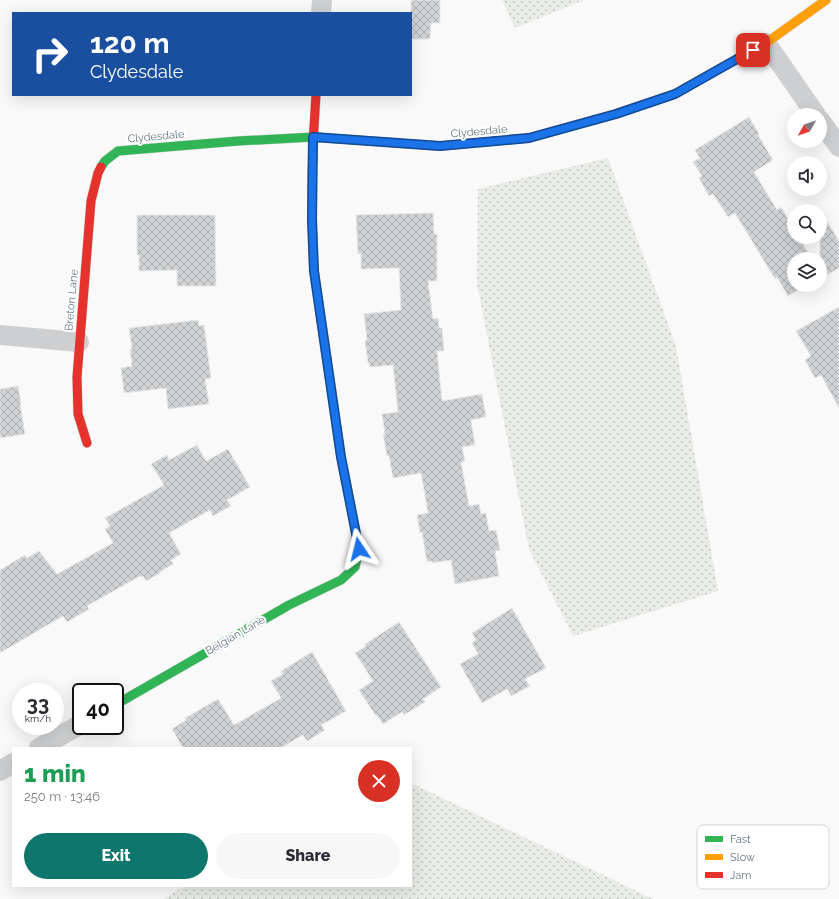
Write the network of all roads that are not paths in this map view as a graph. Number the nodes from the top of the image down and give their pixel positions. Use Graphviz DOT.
graph roads {
  1 [pos="322,0"];
  2 [pos="826,0"];
  3 [pos="321,12"];
  4 [pos="766,43"];
  5 [pos="316,96"];
  6 [pos="811,108"];
  7 [pos="827,130"];
  8 [pos="313,137"];
  9 [pos="839,148"];
  10 [pos="104,161"];
  11 [pos="0,335"];
  12 [pos="79,342"];
  13 [pos="87,442"];
  14 [pos="124,700"];
  15 [pos="72,729"];
  16 [pos="41,747"];
  17 [pos="12,764"];
  18 [pos="0,771"];
  1 -- 3 [label="street"];
  2 -- 4 [label="street, Clydesdale"];
  4 -- 6 [label="street"];
  4 -- 8 [label="street, Clydesdale"];
  5 -- 8 [label="street"];
  7 -- 9 [label="street"];
  8 -- 10 [label="street, Clydesdale"];
  8 -- 14 [label="street, Belgian Lane"];
  10 -- 12 [label="street, Breton Lane"];
  11 -- 12 [label="street"];
  12 -- 13 [label="street, Breton Lane"];
  15 -- 16 [label="street"];
  17 -- 18 [label="street"];
}
